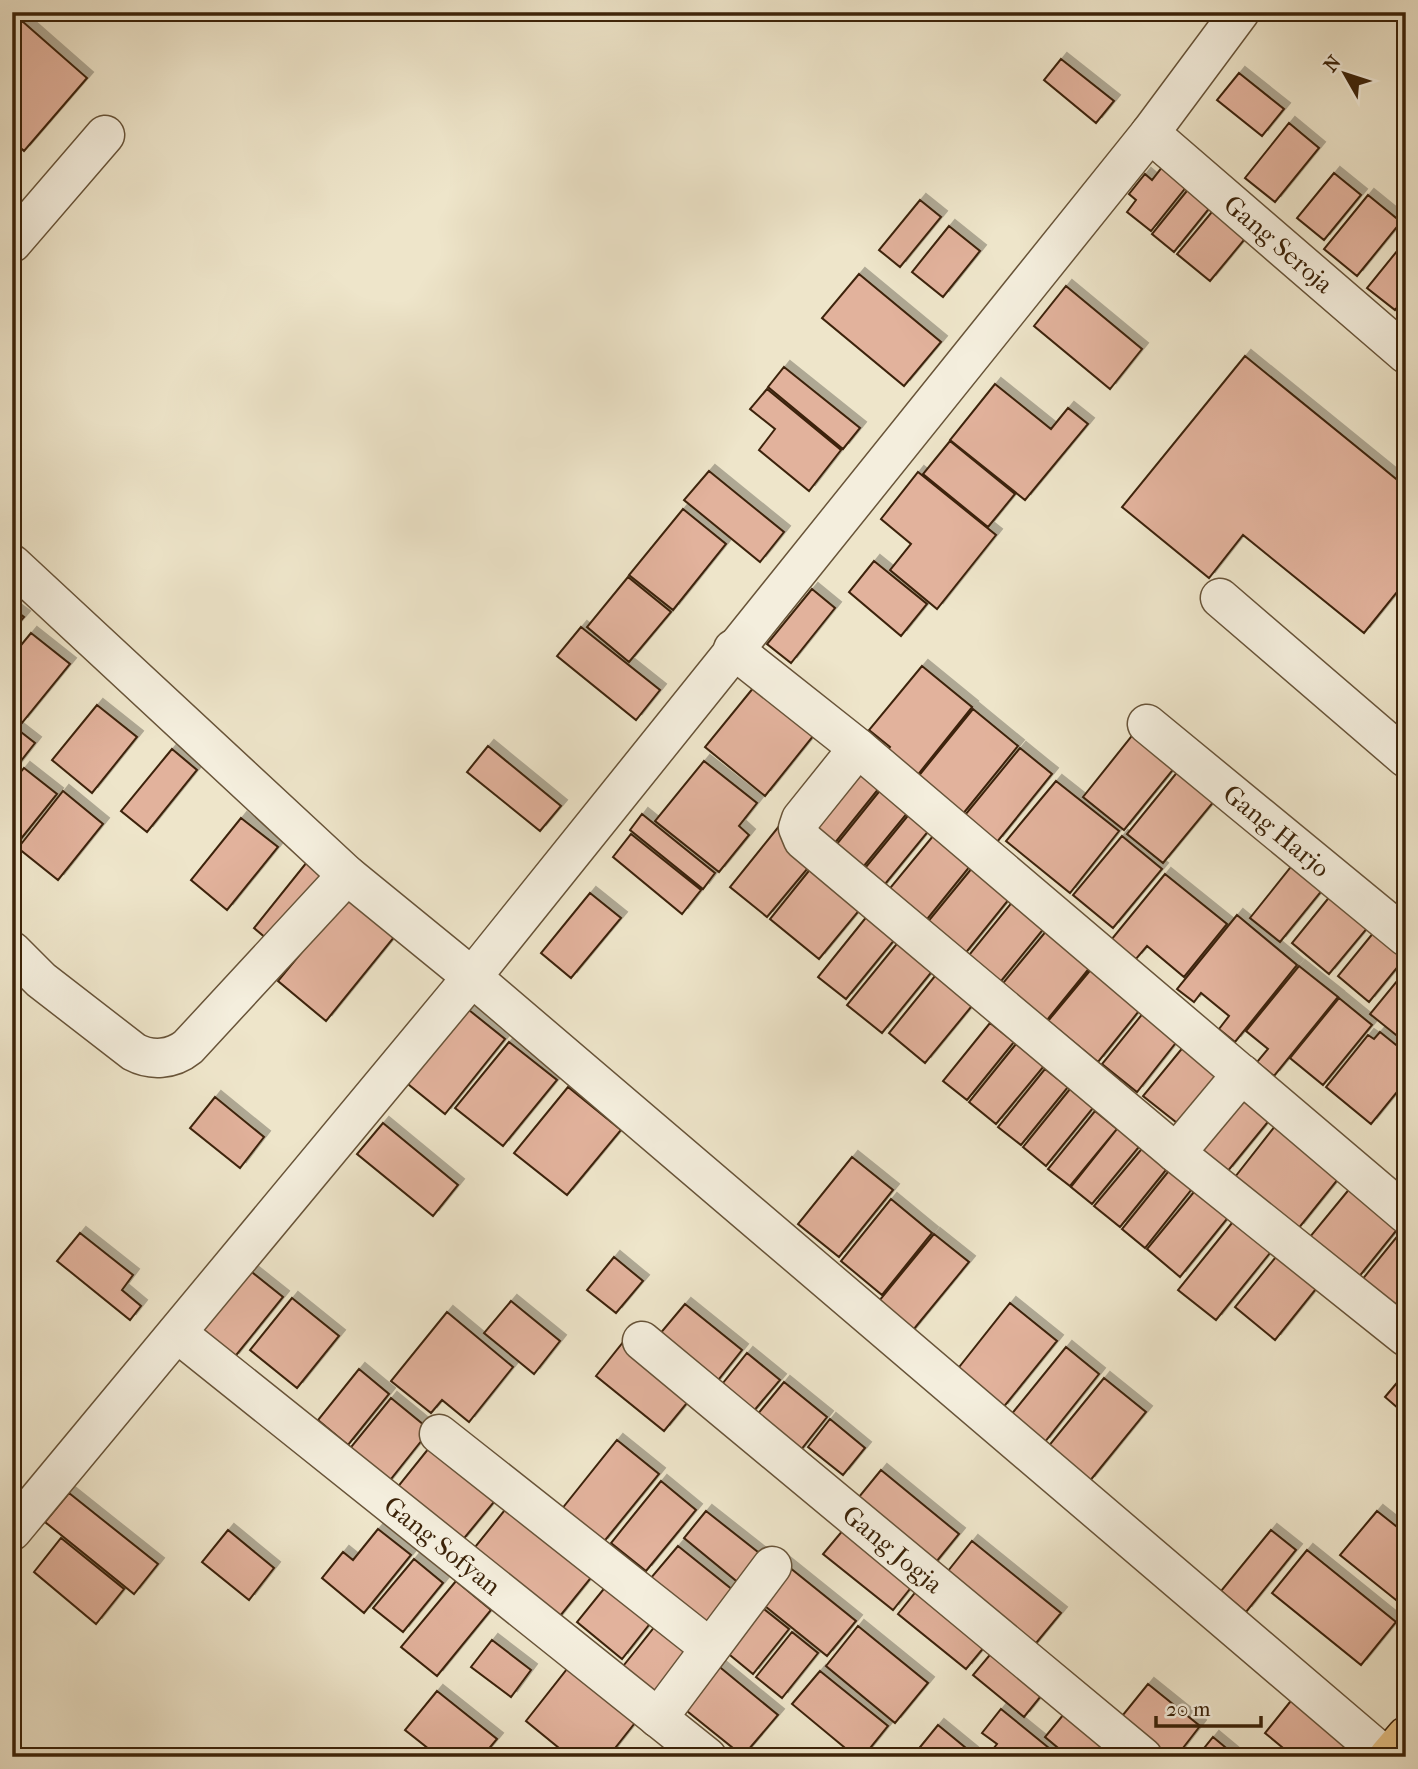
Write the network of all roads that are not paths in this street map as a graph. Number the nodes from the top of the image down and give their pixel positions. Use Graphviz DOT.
graph roads {
  1 [pos="1240,12"];
  2 [pos="1150,133"];
  3 [pos="105,135"];
  4 [pos="12,243"];
  5 [pos="1406,354"];
  6 [pos="12,564"];
  7 [pos="1220,597"];
  8 [pos="733,649"];
  9 [pos="1147,724"];
  10 [pos="858,748"];
  11 [pos="1406,758"];
  12 [pos="346,875"];
  13 [pos="1406,937"];
  14 [pos="12,951"];
  15 [pos="472,977"];
  16 [pos="1242,1074"];
  17 [pos="1176,1153"];
  18 [pos="1406,1214"];
  19 [pos="177,1333"];
  20 [pos="1406,1337"];
  21 [pos="642,1340"];
  22 [pos="439,1434"];
  23 [pos="12,1531"];
  24 [pos="772,1566"];
  25 [pos="710,1648"];
  26 [pos="658,1717"];
  27 [pos="1406,1736"];
  28 [pos="707,1757"];
  29 [pos="1143,1757"];
  30 [pos="1387,1757"];
  1 -- 2 [label="street"];
  2 -- 5 [label="street, Gang Seroja"];
  2 -- 8 [label="street"];
  3 -- 4 [label="street"];
  6 -- 12 [label="street"];
  7 -- 11 [label="street"];
  8 -- 10 [label="street"];
  8 -- 15 [label="street"];
  9 -- 13 [label="street, Gang Harjo"];
  10 -- 16 [label="street"];
  10 -- 17 [label="street"];
  12 -- 14 [label="street"];
  12 -- 15 [label="street"];
  15 -- 19 [label="street"];
  15 -- 30 [label="street"];
  16 -- 17 [label="street"];
  16 -- 18 [label="street"];
  17 -- 20 [label="street"];
  19 -- 23 [label="street"];
  19 -- 26 [label="street, Gang Sofyan"];
  21 -- 29 [label="street, Gang Jogja"];
  22 -- 25 [label="street"];
  24 -- 25 [label="street"];
  25 -- 26 [label="street"];
  26 -- 28 [label="street, Gang Sofyan"];
  27 -- 30 [label="highway"];
}
